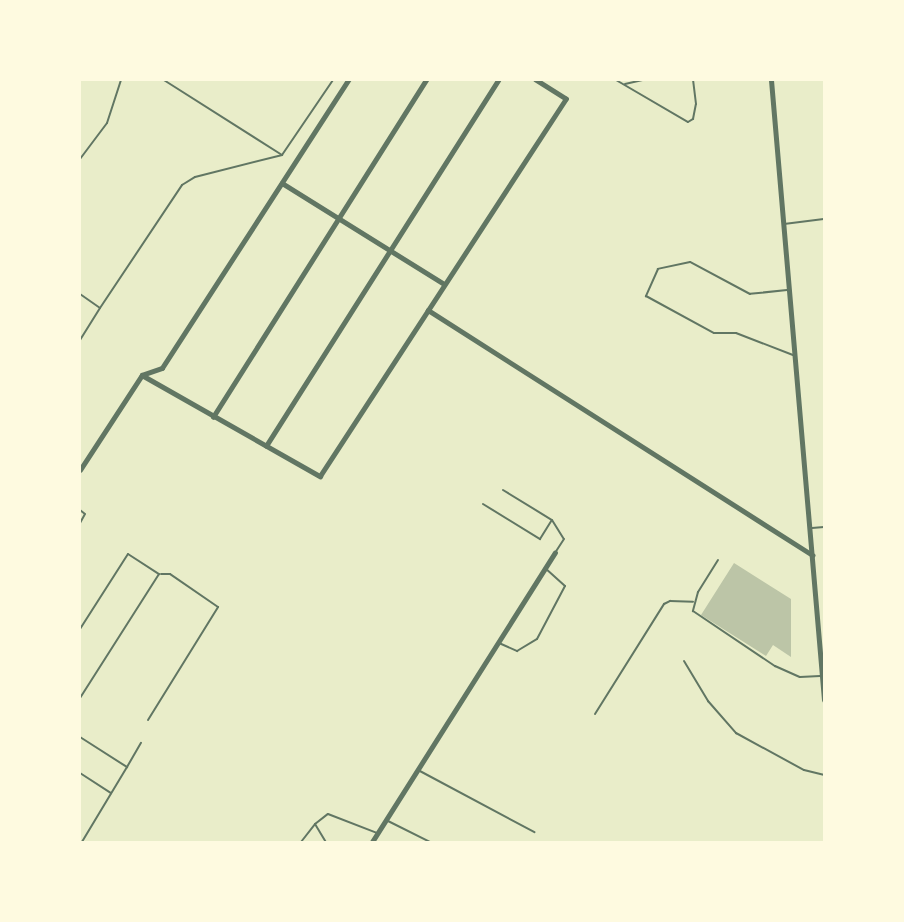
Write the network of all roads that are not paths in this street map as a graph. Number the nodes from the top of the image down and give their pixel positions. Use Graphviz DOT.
graph roads {
  1 [pos="120,80"];
  2 [pos="165,80"];
  3 [pos="333,80"];
  4 [pos="348,80"];
  5 [pos="426,80"];
  6 [pos="498,80"];
  7 [pos="536,80"];
  8 [pos="616,80"];
  9 [pos="643,80"];
  10 [pos="693,80"];
  11 [pos="771,80"];
  12 [pos="623,84"];
  13 [pos="282,155"];
  14 [pos="80,159"];
  15 [pos="282,183"];
  16 [pos="825,219"];
  17 [pos="339,220"];
  18 [pos="784,224"];
  19 [pos="389,251"];
  20 [pos="444,284"];
  21 [pos="790,290"];
  22 [pos="80,294"];
  23 [pos="100,308"];
  24 [pos="428,310"];
  25 [pos="80,340"];
  26 [pos="796,356"];
  27 [pos="142,375"];
  28 [pos="213,417"];
  29 [pos="266,446"];
  30 [pos="80,470"];
  31 [pos="503,490"];
  32 [pos="483,504"];
  33 [pos="80,510"];
  34 [pos="552,520"];
  35 [pos="80,523"];
  36 [pos="825,527"];
  37 [pos="812,528"];
  38 [pos="555,553"];
  39 [pos="814,556"];
  40 [pos="718,560"];
  41 [pos="546,569"];
  42 [pos="159,574"];
  43 [pos="693,602"];
  44 [pos="80,628"];
  45 [pos="499,643"];
  46 [pos="684,661"];
  47 [pos="823,676"];
  48 [pos="80,698"];
  49 [pos="825,700"];
  50 [pos="595,714"];
  51 [pos="148,720"];
  52 [pos="80,737"];
  53 [pos="141,743"];
  54 [pos="127,767"];
  55 [pos="418,770"];
  56 [pos="80,773"];
  57 [pos="825,775"];
  58 [pos="111,793"];
  59 [pos="386,820"];
  60 [pos="315,824"];
  61 [pos="534,832"];
  62 [pos="377,834"];
  63 [pos="82,843"];
  64 [pos="301,843"];
  65 [pos="326,843"];
  66 [pos="372,843"];
  67 [pos="430,843"];
  1 -- 14 [label="lane"];
  2 -- 13 [label="lane"];
  3 -- 13 [label="lane"];
  4 -- 15 [label="street"];
  5 -- 17 [label="street"];
  6 -- 19 [label="street"];
  7 -- 20 [label="street"];
  8 -- 12 [label="lane"];
  9 -- 12 [label="lane"];
  10 -- 12 [label="lane"];
  11 -- 18 [label="street"];
  13 -- 23 [label="lane"];
  15 -- 17 [label="street"];
  15 -- 27 [label="street"];
  16 -- 18 [label="lane"];
  17 -- 19 [label="street"];
  17 -- 28 [label="street"];
  18 -- 21 [label="street"];
  19 -- 20 [label="street"];
  19 -- 29 [label="street"];
  20 -- 24 [label="street"];
  21 -- 26 [label="street"];
  21 -- 26 [label="lane"];
  22 -- 23 [label="lane"];
  23 -- 25 [label="lane"];
  24 -- 29 [label="street"];
  24 -- 39 [label="street"];
  26 -- 37 [label="street"];
  27 -- 28 [label="street"];
  27 -- 30 [label="street"];
  28 -- 29 [label="street"];
  31 -- 34 [label="lane"];
  32 -- 34 [label="lane"];
  33 -- 35 [label="lane"];
  34 -- 38 [label="lane"];
  36 -- 37 [label="lane"];
  37 -- 39 [label="street"];
  38 -- 41 [label="street"];
  39 -- 47 [label="street"];
  40 -- 43 [label="lane"];
  41 -- 45 [label="street"];
  41 -- 45 [label="lane"];
  42 -- 44 [label="lane"];
  42 -- 48 [label="lane"];
  42 -- 51 [label="lane"];
  43 -- 47 [label="lane"];
  43 -- 50 [label="lane"];
  45 -- 55 [label="street"];
  46 -- 57 [label="lane"];
  47 -- 49 [label="street"];
  52 -- 54 [label="lane"];
  53 -- 54 [label="lane"];
  54 -- 58 [label="lane"];
  55 -- 59 [label="street"];
  55 -- 61 [label="lane"];
  56 -- 58 [label="lane"];
  58 -- 63 [label="lane"];
  59 -- 62 [label="street"];
  59 -- 67 [label="lane"];
  60 -- 62 [label="lane"];
  60 -- 64 [label="lane"];
  60 -- 65 [label="lane"];
  62 -- 66 [label="street"];
}
